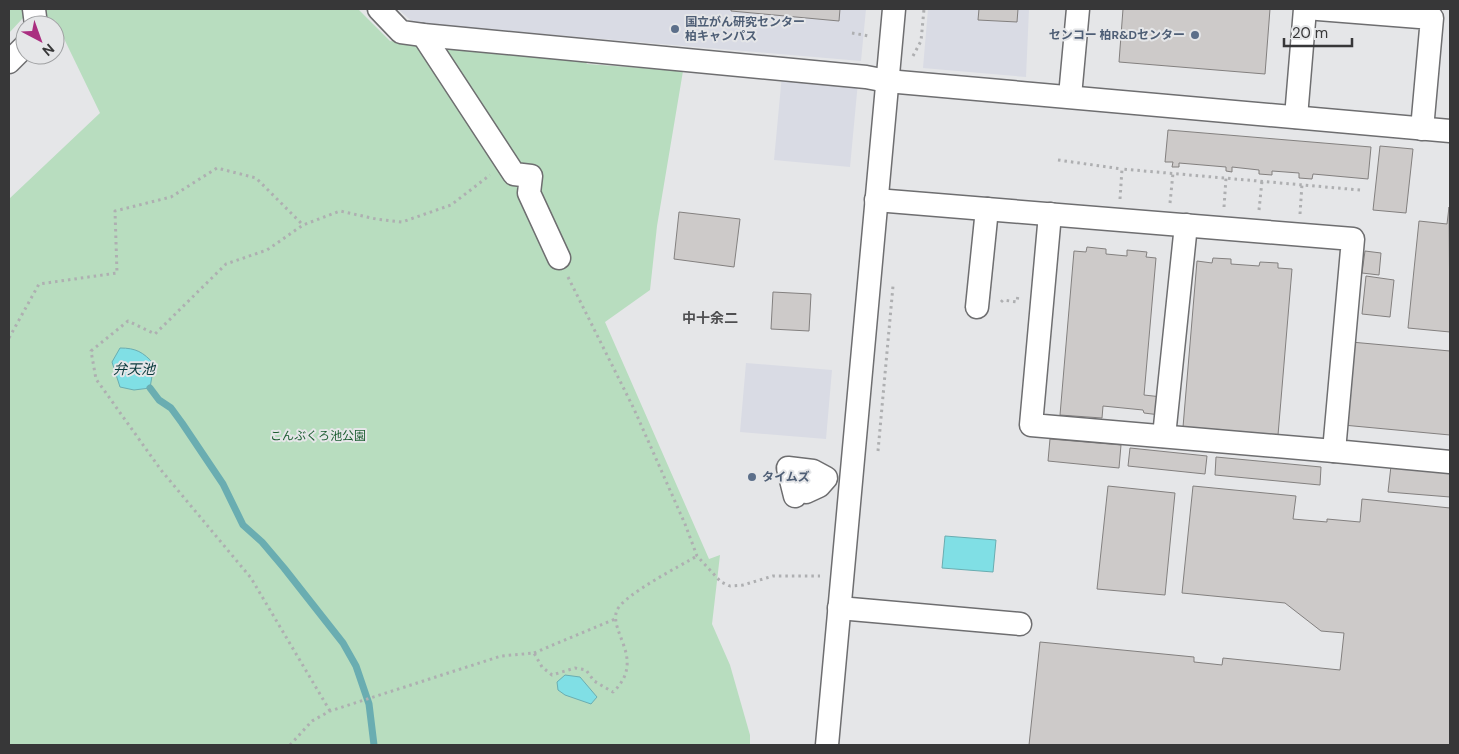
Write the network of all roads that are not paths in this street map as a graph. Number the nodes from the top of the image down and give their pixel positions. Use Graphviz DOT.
graph roads {
  1 [pos="379,9"];
  2 [pos="894,9"];
  3 [pos="1078,9"];
  4 [pos="1305,9"];
  5 [pos="1318,9"];
  6 [pos="1441,19"];
  7 [pos="423,35"];
  8 [pos="886,81"];
  9 [pos="1070,96"];
  10 [pos="1296,117"];
  11 [pos="1422,129"];
  12 [pos="1450,131"];
  13 [pos="876,200"];
  14 [pos="986,209"];
  15 [pos="1050,214"];
  16 [pos="1177,224"];
  17 [pos="559,258"];
  18 [pos="977,307"];
  19 [pos="1164,436"];
  20 [pos="1334,451"];
  21 [pos="1450,462"];
  22 [pos="826,478"];
  23 [pos="851,478"];
  24 [pos="839,608"];
  25 [pos="1020,624"];
  26 [pos="827,745"];
  1 -- 7 [label="street"];
  2 -- 8 [label="street"];
  3 -- 9 [label="street"];
  4 -- 10 [label="street"];
  5 -- 6 [label="street"];
  6 -- 11 [label="street"];
  7 -- 8 [label="street"];
  7 -- 17 [label="street"];
  8 -- 9 [label="street"];
  8 -- 13 [label="street"];
  9 -- 10 [label="street"];
  10 -- 11 [label="street"];
  11 -- 12 [label="street"];
  13 -- 14 [label="street"];
  13 -- 23 [label="street"];
  14 -- 15 [label="street"];
  14 -- 18 [label="street"];
  15 -- 16 [label="street"];
  15 -- 19 [label="street"];
  16 -- 19 [label="street"];
  16 -- 20 [label="street"];
  19 -- 20 [label="street"];
  20 -- 21 [label="street"];
  22 -- 22 [label="street"];
  22 -- 23 [label="street"];
  23 -- 24 [label="street"];
  24 -- 25 [label="street"];
  24 -- 26 [label="street"];
}
